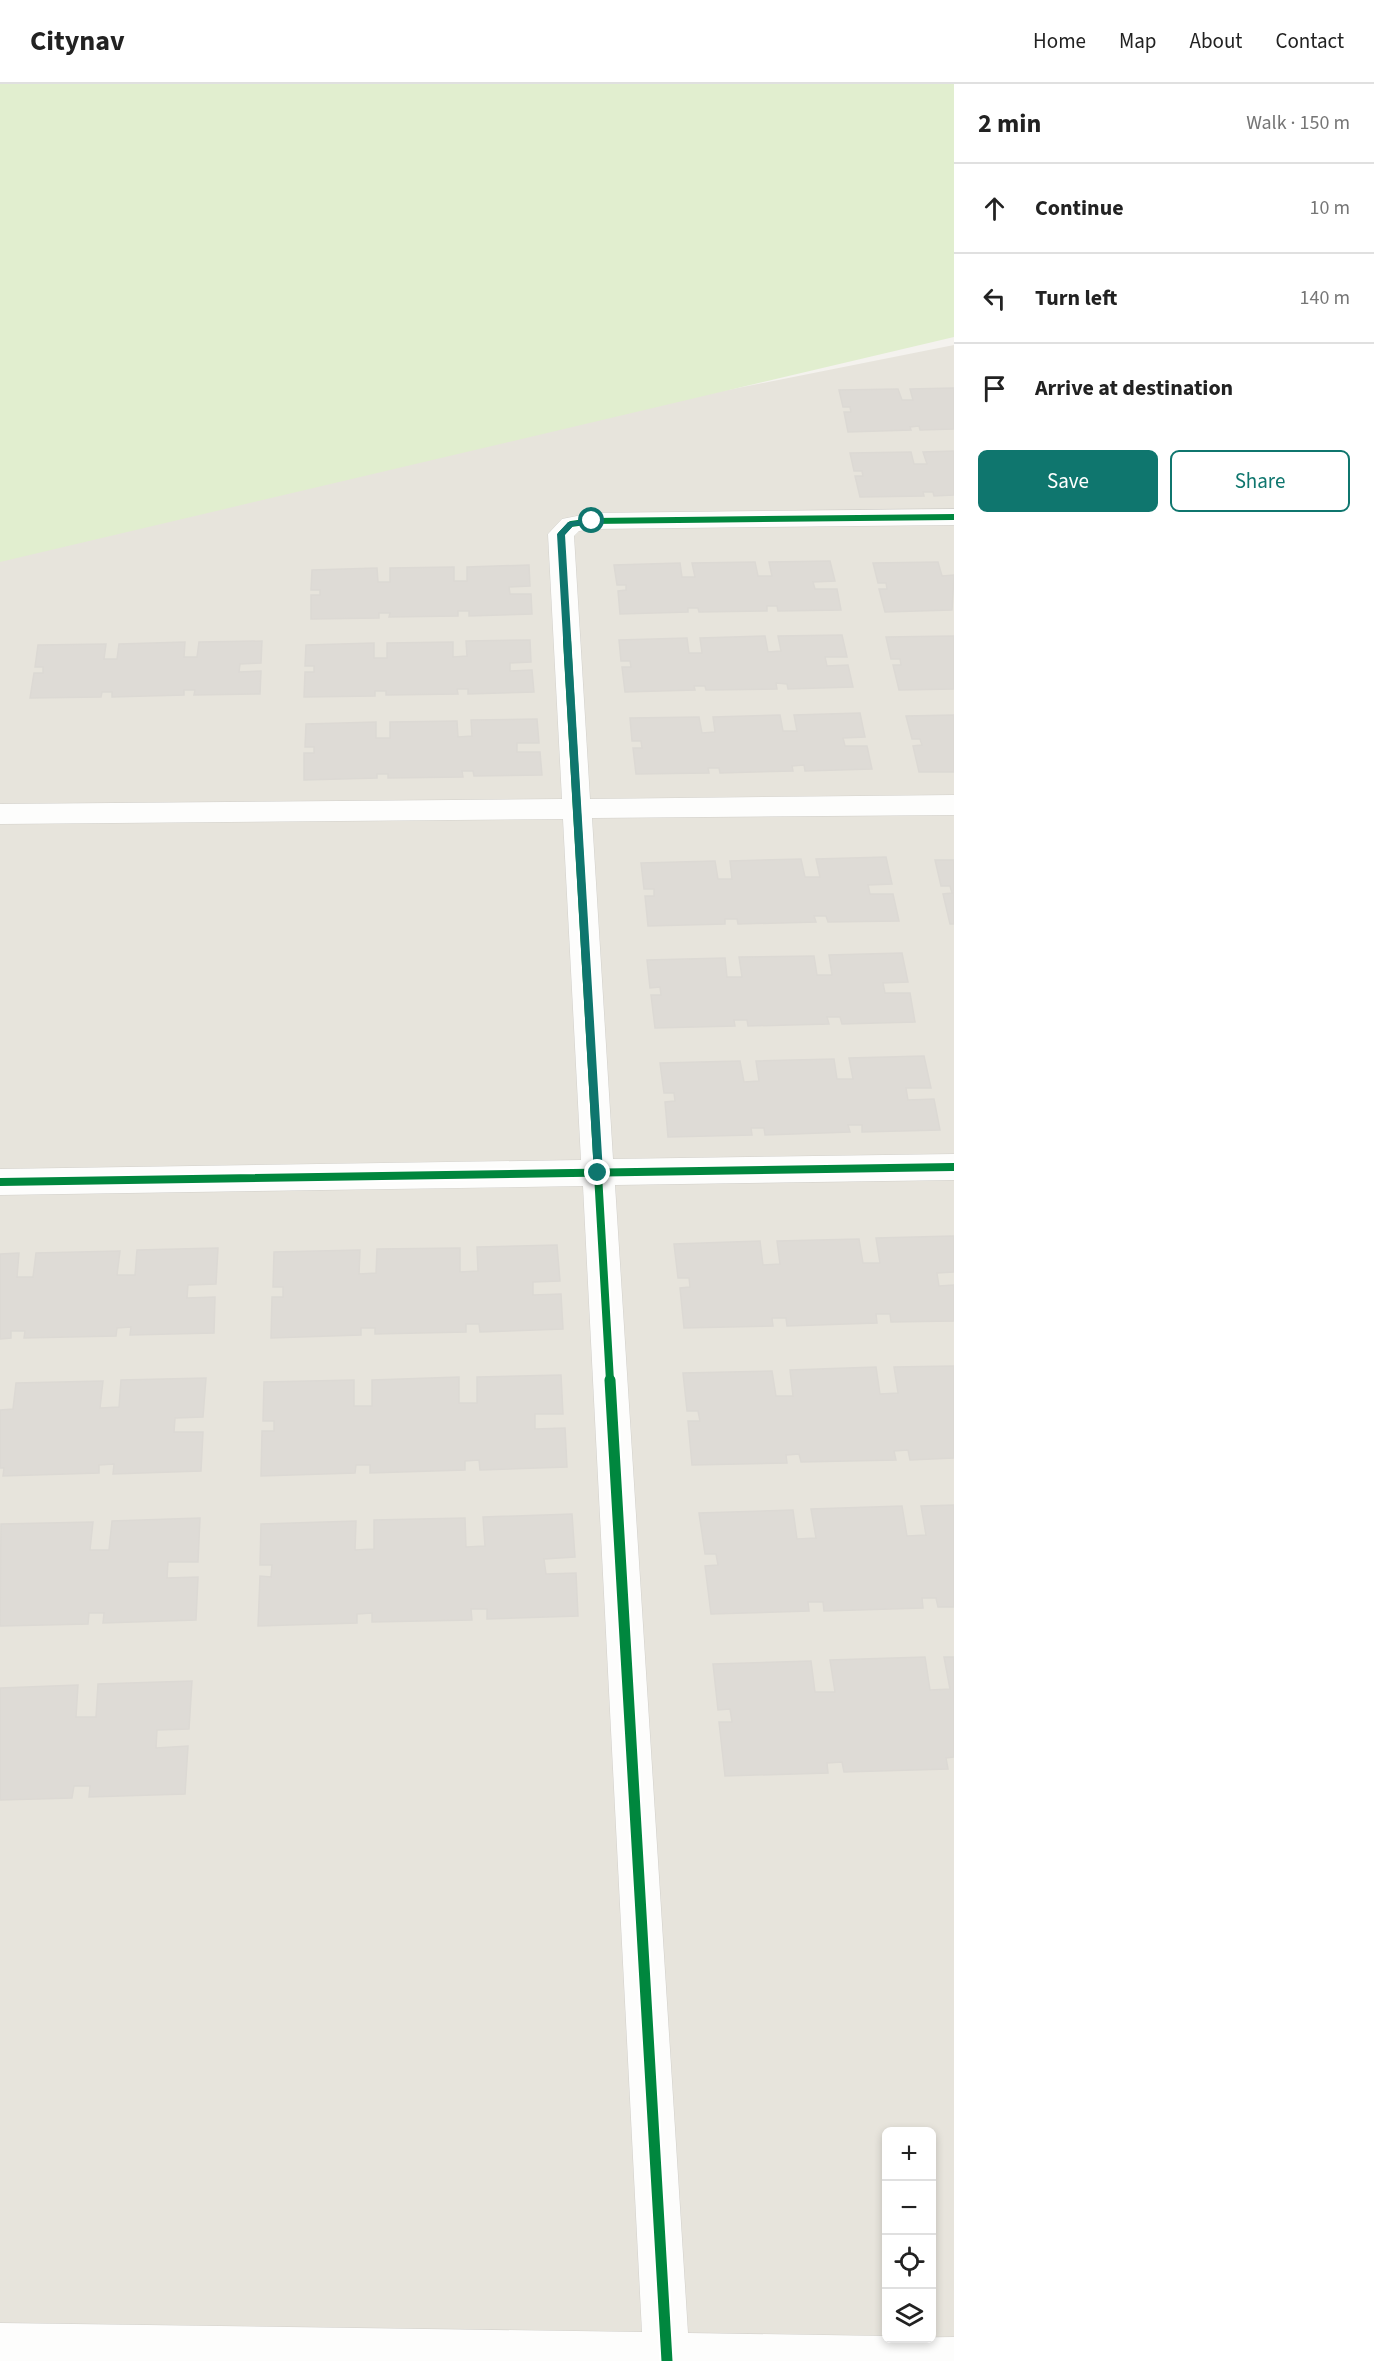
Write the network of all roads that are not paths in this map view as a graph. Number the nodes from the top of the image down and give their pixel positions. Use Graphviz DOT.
graph roads {
  1 [pos="954,517"];
  2 [pos="954,805"];
  3 [pos="578,809"];
  4 [pos="0,814"];
  5 [pos="954,1167"];
  6 [pos="598,1173"];
  7 [pos="0,1182"];
  8 [pos="0,2346"];
  9 [pos="667,2358"];
  10 [pos="954,2360"];
  1 -- 3 [label="street"];
  2 -- 3 [label="street"];
  3 -- 4 [label="street"];
  3 -- 6 [label="street"];
  5 -- 6 [label="street"];
  6 -- 7 [label="street"];
  6 -- 9 [label="street"];
  8 -- 9 [label="street"];
  9 -- 10 [label="street"];
}
